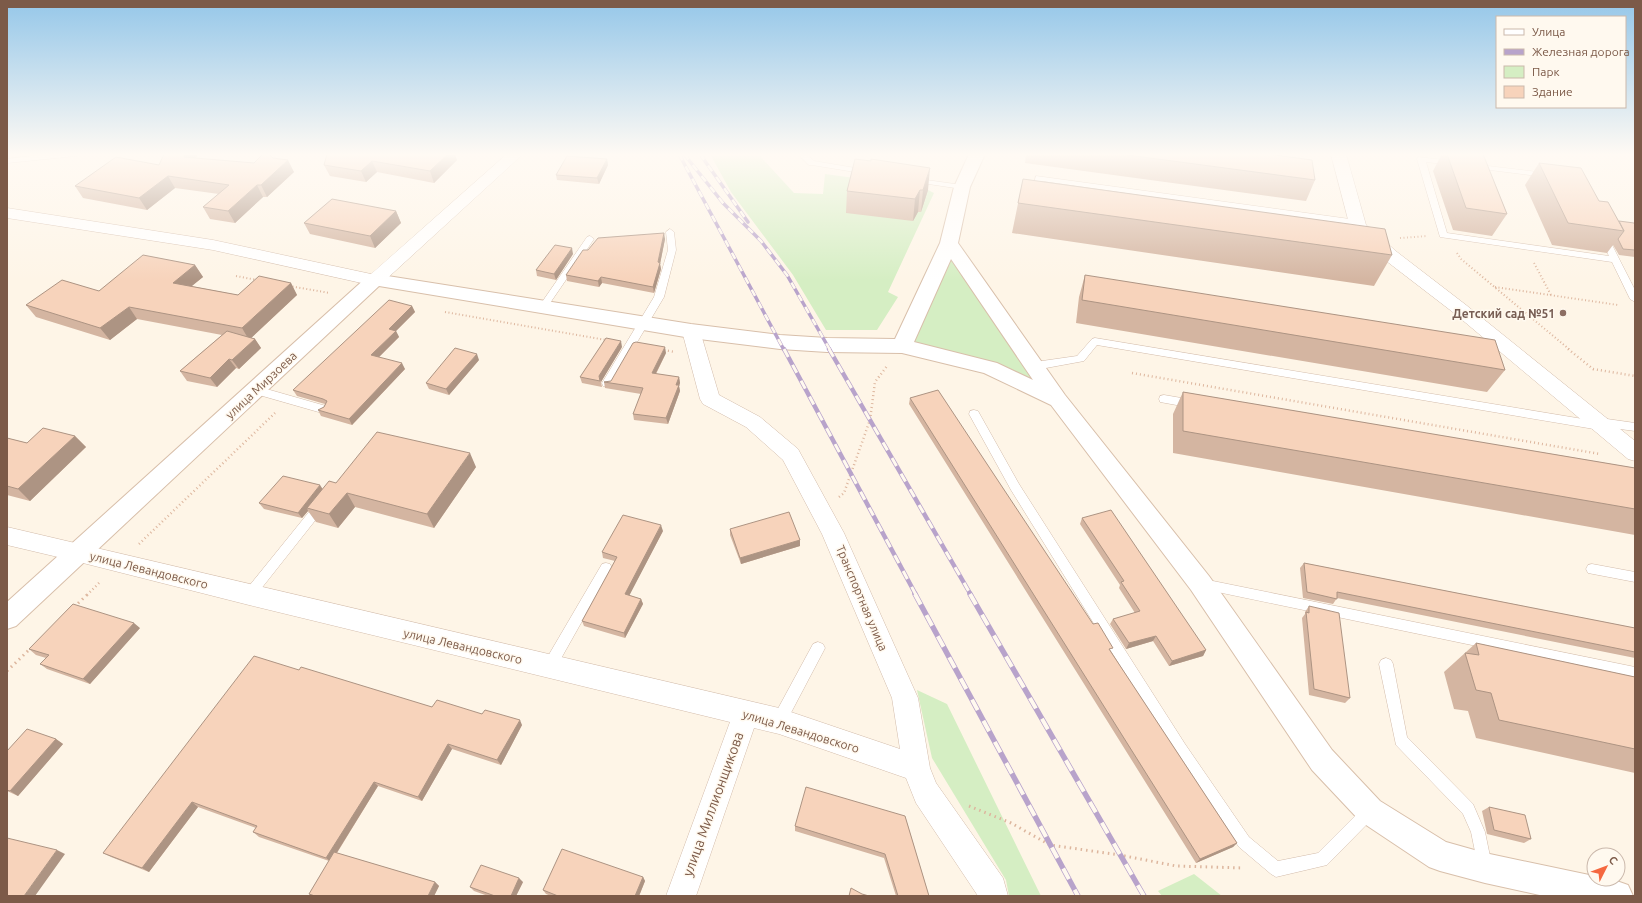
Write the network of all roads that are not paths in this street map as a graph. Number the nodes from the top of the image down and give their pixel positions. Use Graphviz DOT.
graph roads {
  1 [pos="469,196"];
  2 [pos="960,196"];
  3 [pos="1035,196"];
  4 [pos="1167,196"];
  5 [pos="1350,196"];
  6 [pos="1432,196"];
  7 [pos="1041,205"];
  8 [pos="7,213"];
  9 [pos="1357,223"];
  10 [pos="1598,226"];
  11 [pos="670,232"];
  12 [pos="590,240"];
  13 [pos="949,242"];
  14 [pos="1616,260"];
  15 [pos="375,280"];
  16 [pos="1635,299"];
  17 [pos="543,307"];
  18 [pos="642,323"];
  19 [pos="691,331"];
  20 [pos="902,346"];
  21 [pos="1035,366"];
  22 [pos="607,383"];
  23 [pos="256,390"];
  24 [pos="1164,399"];
  25 [pos="1058,400"];
  26 [pos="1203,406"];
  27 [pos="322,409"];
  28 [pos="974,414"];
  29 [pos="1599,424"];
  30 [pos="1635,427"];
  31 [pos="1635,453"];
  32 [pos="327,498"];
  33 [pos="7,536"];
  34 [pos="79,552"];
  35 [pos="606,568"];
  36 [pos="1592,568"];
  37 [pos="1635,577"];
  38 [pos="1200,583"];
  39 [pos="249,595"];
  40 [pos="7,618"];
  41 [pos="818,648"];
  42 [pos="1386,664"];
  43 [pos="549,667"];
  44 [pos="1635,673"];
  45 [pos="746,713"];
  46 [pos="779,721"];
  47 [pos="916,768"];
  48 [pos="1370,811"];
  49 [pos="1485,868"];
  50 [pos="681,896"];
  51 [pos="993,896"];
  52 [pos="1617,896"];
  1 -- 15 [label="street, улица Мирзоева"];
  2 -- 13 [label="street"];
  3 -- 7 [label="lane"];
  4 -- 9 [label="lane"];
  5 -- 9 [label="street"];
  6 -- 14 [label="lane"];
  8 -- 15 [label="street"];
  9 -- 29 [label="street"];
  10 -- 14 [label="lane"];
  11 -- 18 [label="lane"];
  12 -- 17 [label="lane"];
  13 -- 20 [label="street"];
  13 -- 21 [label="street"];
  14 -- 16 [label="lane"];
  15 -- 17 [label="street"];
  15 -- 23 [label="street, улица Мирзоева"];
  17 -- 18 [label="street"];
  18 -- 19 [label="street"];
  18 -- 22 [label="lane"];
  19 -- 20 [label="street"];
  19 -- 47 [label="street, Транспортная улица"];
  20 -- 25 [label="street"];
  21 -- 25 [label="street"];
  21 -- 29 [label="lane"];
  23 -- 27 [label="lane"];
  23 -- 34 [label="street, улица Мирзоева"];
  24 -- 26 [label="lane"];
  25 -- 38 [label="street"];
  28 -- 48 [label="lane"];
  29 -- 30 [label="lane"];
  29 -- 31 [label="street"];
  32 -- 39 [label="lane"];
  33 -- 34 [label="street, улица Левандовского"];
  34 -- 39 [label="street, улица Левандовского"];
  34 -- 40 [label="street, улица Мирзоева"];
  35 -- 43 [label="lane"];
  36 -- 37 [label="lane"];
  38 -- 44 [label="lane"];
  38 -- 48 [label="street"];
  39 -- 43 [label="street, улица Левандовского"];
  41 -- 46 [label="lane"];
  42 -- 49 [label="lane"];
  43 -- 45 [label="street, улица Левандовского"];
  45 -- 46 [label="street, улица Левандовского"];
  45 -- 50 [label="street, улица Миллионщикова"];
  46 -- 47 [label="street, улица Левандовского"];
  47 -- 51 [label="street, Транспортная улица"];
  48 -- 49 [label="street"];
  49 -- 52 [label="street"];
}
